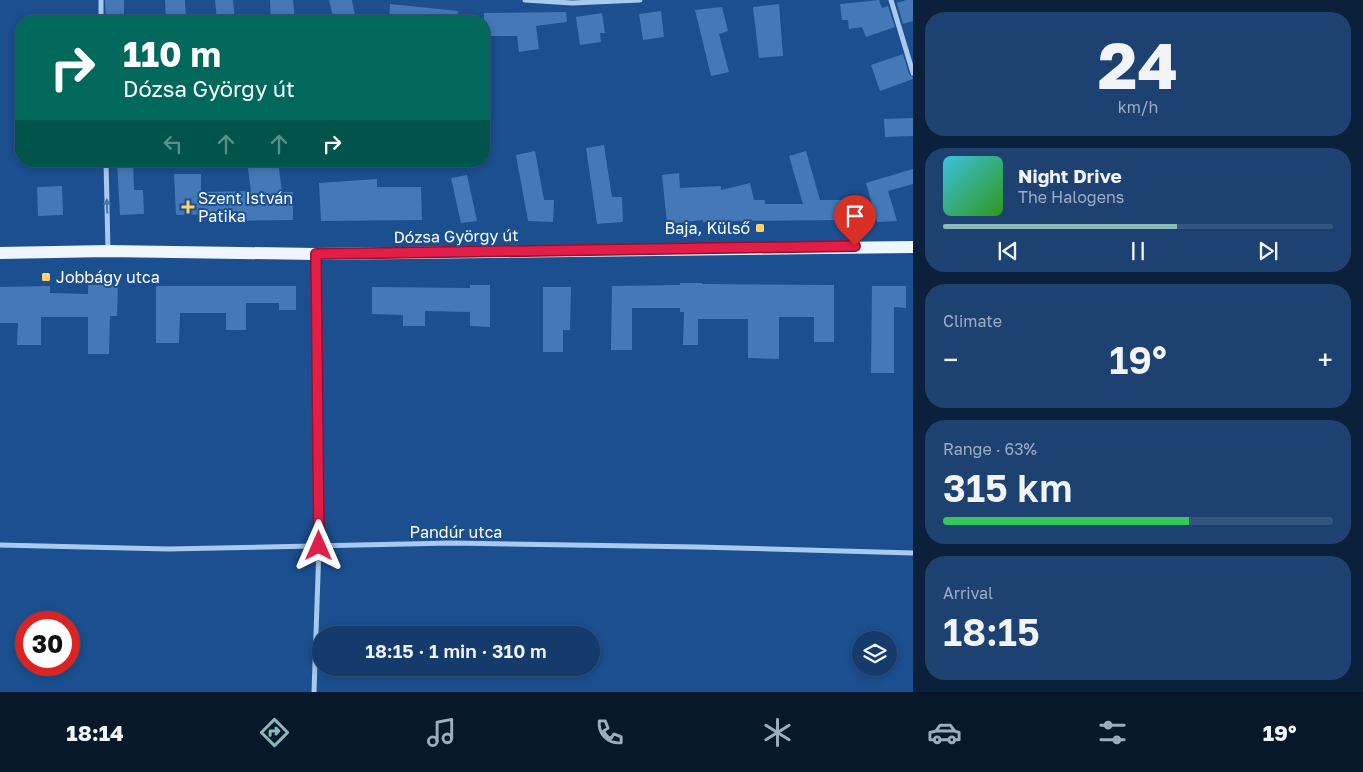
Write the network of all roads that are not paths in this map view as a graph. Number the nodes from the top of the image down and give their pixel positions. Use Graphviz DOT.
graph roads {
  1 [pos="101,0"];
  2 [pos="525,0"];
  3 [pos="640,0"];
  4 [pos="891,0"];
  5 [pos="102,15"];
  6 [pos="913,72"];
  7 [pos="106,167"];
  8 [pos="913,247"];
  9 [pos="108,251"];
  10 [pos="0,252"];
  11 [pos="316,254"];
  12 [pos="0,545"];
  13 [pos="319,546"];
  14 [pos="913,552"];
  15 [pos="314,692"];
  1 -- 5 [label="street"];
  2 -- 3 [label="street"];
  4 -- 6 [label="street"];
  9 -- 7 [label="street, one-way"];
  8 -- 11 [label="main road, Dózsa György út"];
  9 -- 10 [label="main road, Dózsa György út"];
  9 -- 11 [label="main road, Dózsa György út"];
  11 -- 13 [label="street"];
  12 -- 13 [label="street, Pandúr utca"];
  13 -- 14 [label="street, Pandúr utca"];
  13 -- 15 [label="street"];
}
